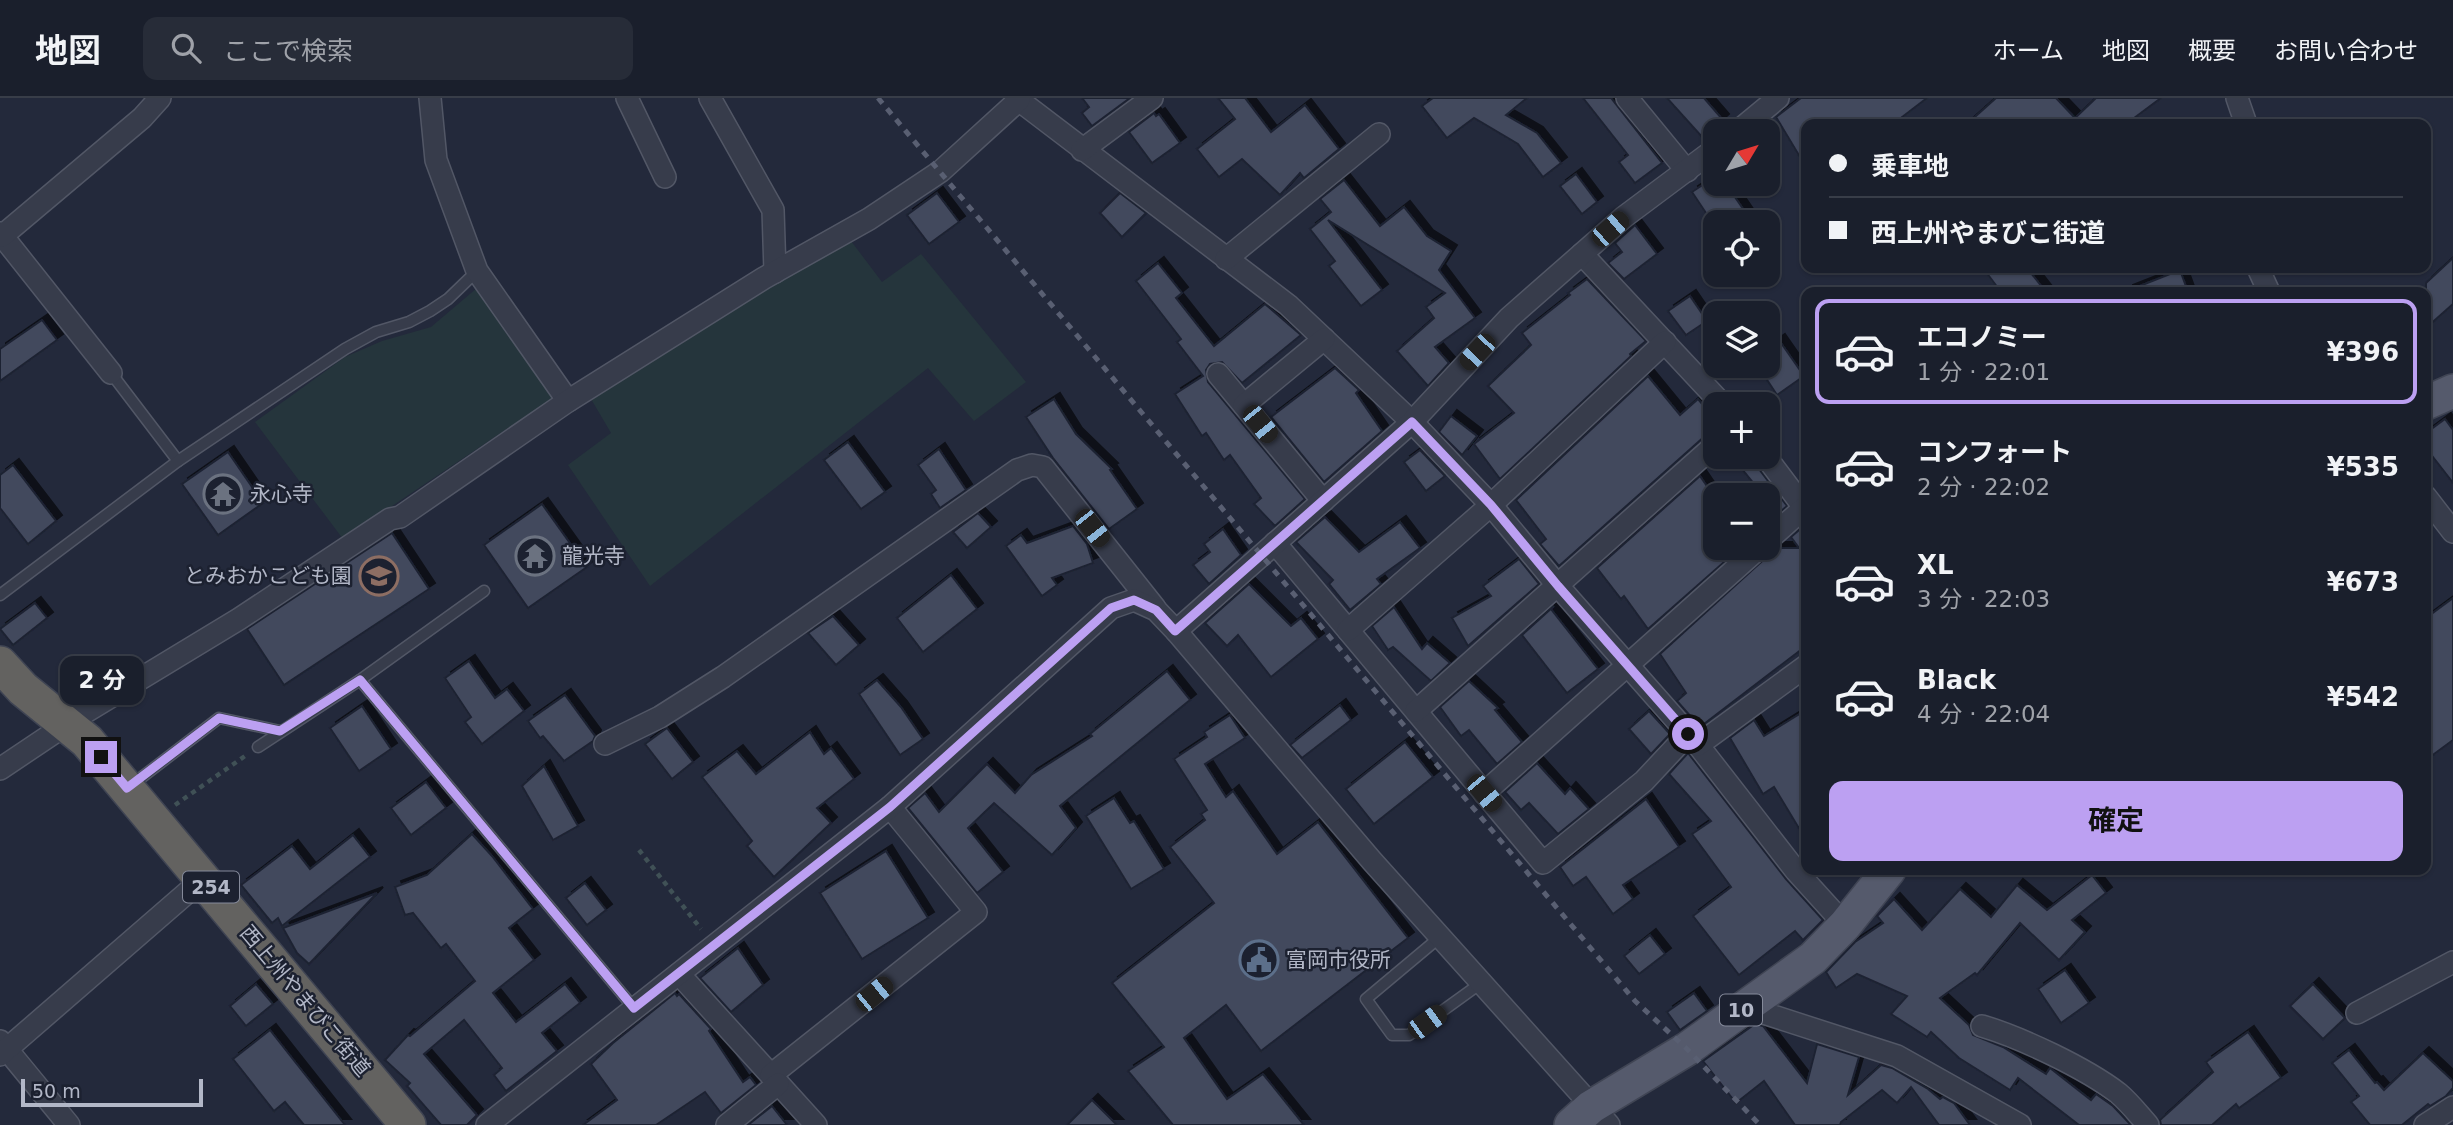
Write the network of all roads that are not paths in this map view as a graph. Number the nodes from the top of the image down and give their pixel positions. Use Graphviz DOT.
graph roads {
  1 [pos="160,98"];
  2 [pos="430,98"];
  3 [pos="627,98"];
  4 [pos="710,98"];
  5 [pos="1152,98"];
  6 [pos="1627,98"];
  7 [pos="1778,98"];
  8 [pos="2237,98"];
  9 [pos="1017,99"];
  10 [pos="1753,119"];
  11 [pos="2244,119"];
  12 [pos="1379,134"];
  13 [pos="1082,150"];
  14 [pos="1703,158"];
  15 [pos="1687,171"];
  16 [pos="665,177"];
  17 [pos="1,234"];
  18 [pos="1582,254"];
  19 [pos="1226,259"];
  20 [pos="477,271"];
  21 [pos="775,272"];
  22 [pos="1324,339"];
  23 [pos="1665,342"];
  24 [pos="111,373"];
  25 [pos="1218,374"];
  26 [pos="2453,391"];
  27 [pos="1711,392"];
  28 [pos="568,401"];
  29 [pos="2431,401"];
  30 [pos="1244,405"];
  31 [pos="1412,422"];
  32 [pos="1703,456"];
  33 [pos="178,461"];
  34 [pos="1776,469"];
  35 [pos="1801,498"];
  36 [pos="1801,500"];
  37 [pos="1323,501"];
  38 [pos="2431,503"];
  39 [pos="1491,505"];
  40 [pos="1780,526"];
  41 [pos="2453,532"];
  42 [pos="1275,543"];
  43 [pos="1745,560"];
  44 [pos="1558,586"];
  45 [pos="484,592"];
  46 [pos="0,595"];
  47 [pos="1156,610"];
  48 [pos="1348,630"];
  49 [pos="1175,631"];
  50 [pos="0,664"];
  51 [pos="1627,664"];
  52 [pos="1801,669"];
  53 [pos="360,680"];
  54 [pos="1416,711"];
  55 [pos="66,725"];
  56 [pos="280,731"];
  57 [pos="1693,740"];
  58 [pos="605,744"];
  59 [pos="258,747"];
  60 [pos="0,769"];
  61 [pos="127,788"];
  62 [pos="1484,793"];
  63 [pos="890,807"];
  64 [pos="1885,875"];
  65 [pos="204,878"];
  66 [pos="1845,925"];
  67 [pos="1440,937"];
  68 [pos="2453,962"];
  69 [pos="679,974"];
  70 [pos="1481,983"];
  71 [pos="1745,1007"];
  72 [pos="634,1008"];
  73 [pos="2357,1013"];
  74 [pos="1982,1026"];
  75 [pos="2,1048"];
  76 [pos="774,1080"];
  77 [pos="2453,1107"];
  78 [pos="1590,1119"];
  79 [pos="69,1125"];
  80 [pos="408,1125"];
  81 [pos="487,1125"];
  82 [pos="727,1125"];
  83 [pos="816,1125"];
  84 [pos="2020,1125"];
  85 [pos="2148,1125"];
  86 [pos="2425,1125"];
  1 -- 17 [label="street"];
  2 -- 20 [label="street"];
  3 -- 16 [label="street"];
  4 -- 21 [label="street"];
  5 -- 13 [label="street"];
  6 -- 15 [label="street"];
  7 -- 10 [label="street"];
  8 -- 11 [label="street"];
  9 -- 13 [label="street"];
  9 -- 21 [label="street"];
  12 -- 19 [label="street"];
  13 -- 19 [label="street"];
  14 -- 15 [label="street"];
  15 -- 18 [label="street"];
  17 -- 24 [label="street"];
  18 -- 23 [label="street"];
  18 -- 31 [label="street"];
  19 -- 22 [label="street"];
  20 -- 28 [label="street"];
  20 -- 33 [label="lane"];
  21 -- 28 [label="street"];
  22 -- 30 [label="street"];
  22 -- 31 [label="street"];
  23 -- 27 [label="street"];
  23 -- 39 [label="street"];
  24 -- 33 [label="lane"];
  25 -- 30 [label="street"];
  26 -- 29 [label="main road"];
  28 -- 55 [label="street"];
  30 -- 37 [label="street"];
  31 -- 37 [label="street"];
  31 -- 39 [label="street"];
  32 -- 44 [label="street"];
  33 -- 46 [label="lane"];
  34 -- 35 [label="street"];
  36 -- 40 [label="street"];
  37 -- 42 [label="street"];
  38 -- 41 [label="street"];
  39 -- 44 [label="street"];
  39 -- 48 [label="street"];
  42 -- 48 [label="street"];
  42 -- 49 [label="street"];
  43 -- 51 [label="street"];
  44 -- 51 [label="street"];
  44 -- 54 [label="street"];
  45 -- 53 [label="lane"];
  47 -- 49 [label="street"];
  47 -- 58 [label="street"];
  47 -- 63 [label="street"];
  48 -- 54 [label="street"];
  49 -- 67 [label="street"];
  50 -- 55 [label="highway, 西上州やまびこ街道 / 254"];
  51 -- 57 [label="street"];
  51 -- 62 [label="street"];
  52 -- 57 [label="street"];
  53 -- 56 [label="lane"];
  53 -- 72 [label="lane"];
  54 -- 62 [label="street"];
  55 -- 60 [label="street"];
  55 -- 61 [label="highway, 西上州やまびこ街道 / 254"];
  56 -- 59 [label="lane"];
  56 -- 61 [label="lane"];
  57 -- 62 [label="street"];
  57 -- 66 [label="street"];
  61 -- 65 [label="highway, 西上州やまびこ街道 / 254"];
  63 -- 69 [label="street"];
  63 -- 76 [label="street"];
  64 -- 66 [label="main road, 10"];
  65 -- 75 [label="street"];
  65 -- 80 [label="highway, 西上州やまびこ街道 / 254"];
  66 -- 71 [label="main road, 10"];
  67 -- 70 [label="street"];
  67 -- 70 [label="lane"];
  68 -- 73 [label="street"];
  69 -- 72 [label="street"];
  69 -- 76 [label="street"];
  70 -- 78 [label="street"];
  71 -- 78 [label="main road, 10"];
  71 -- 84 [label="street"];
  72 -- 81 [label="street"];
  74 -- 85 [label="street"];
  75 -- 79 [label="street"];
  76 -- 82 [label="street"];
  76 -- 83 [label="street"];
  77 -- 86 [label="street"];
}
